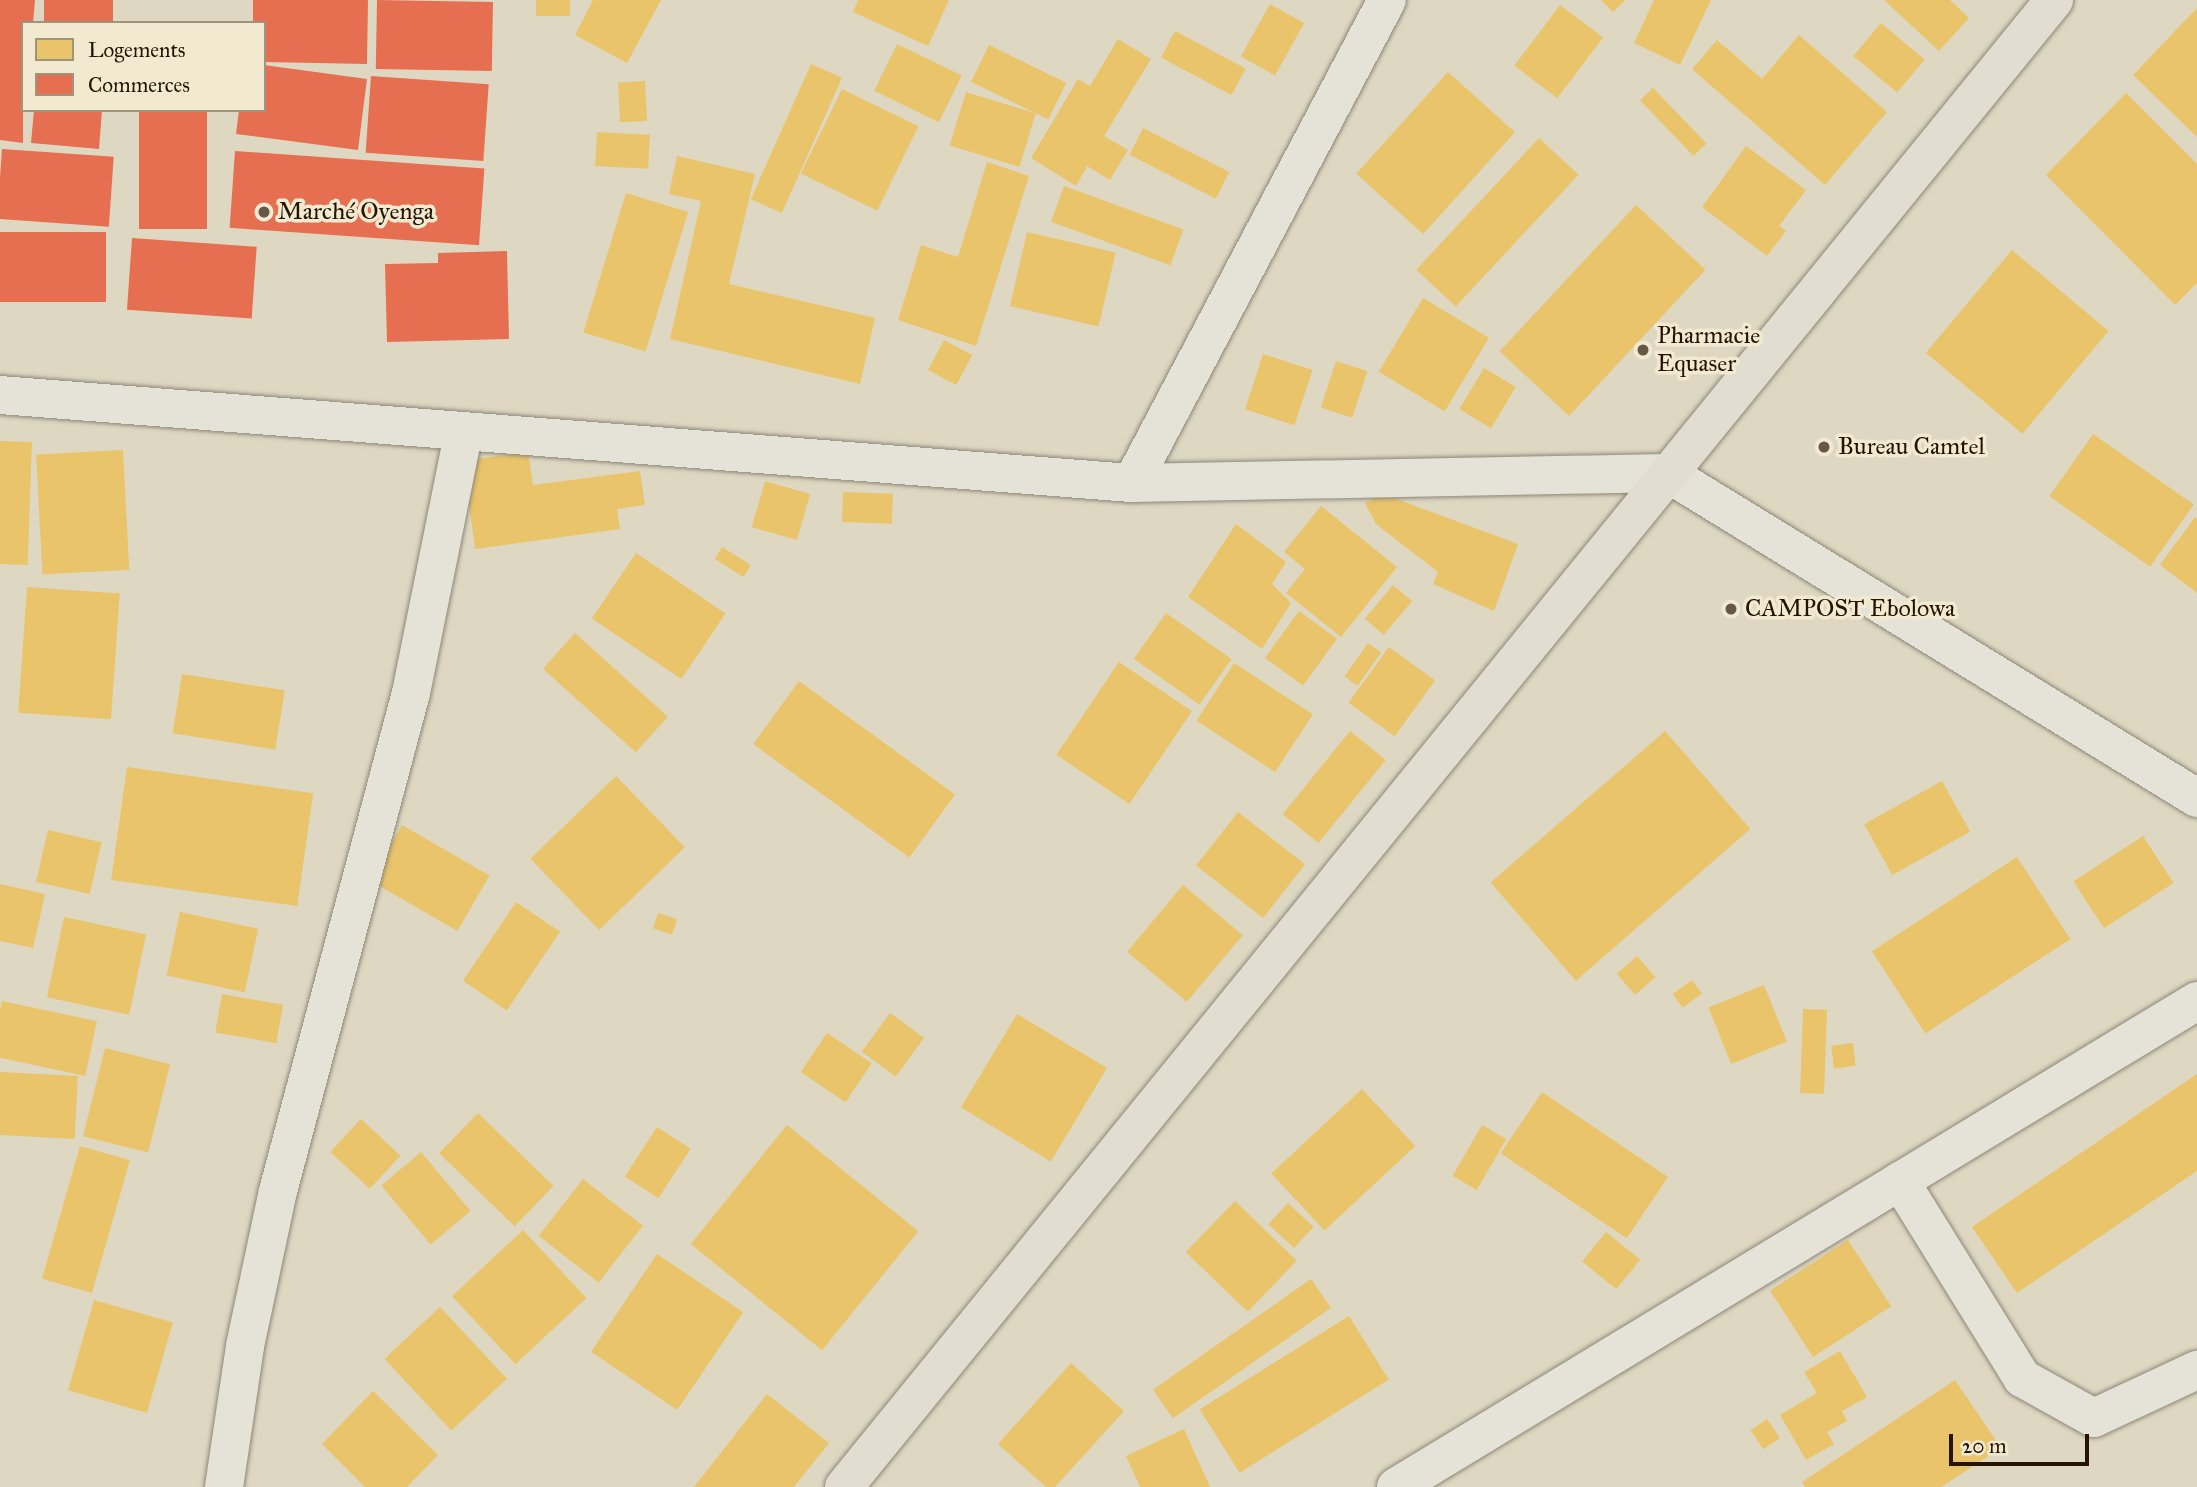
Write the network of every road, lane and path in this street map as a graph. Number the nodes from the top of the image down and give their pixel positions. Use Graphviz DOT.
graph roads {
  1 [pos="1387,0"];
  2 [pos="2054,0"];
  3 [pos="0,395"];
  4 [pos="463,435"];
  5 [pos="1667,473"];
  6 [pos="1132,483"];
  7 [pos="2197,798"];
  8 [pos="2197,1000"];
  9 [pos="1900,1181"];
  10 [pos="2197,1370"];
  11 [pos="224,1487"];
  12 [pos="844,1487"];
  13 [pos="1396,1487"];
  1 -- 6 [label="street"];
  2 -- 5 [label="main road"];
  3 -- 4 [label="street"];
  4 -- 6 [label="street"];
  4 -- 11 [label="street"];
  5 -- 6 [label="street"];
  5 -- 7 [label="street"];
  5 -- 12 [label="main road"];
  8 -- 9 [label="street"];
  9 -- 10 [label="street"];
  9 -- 13 [label="street"];
}
